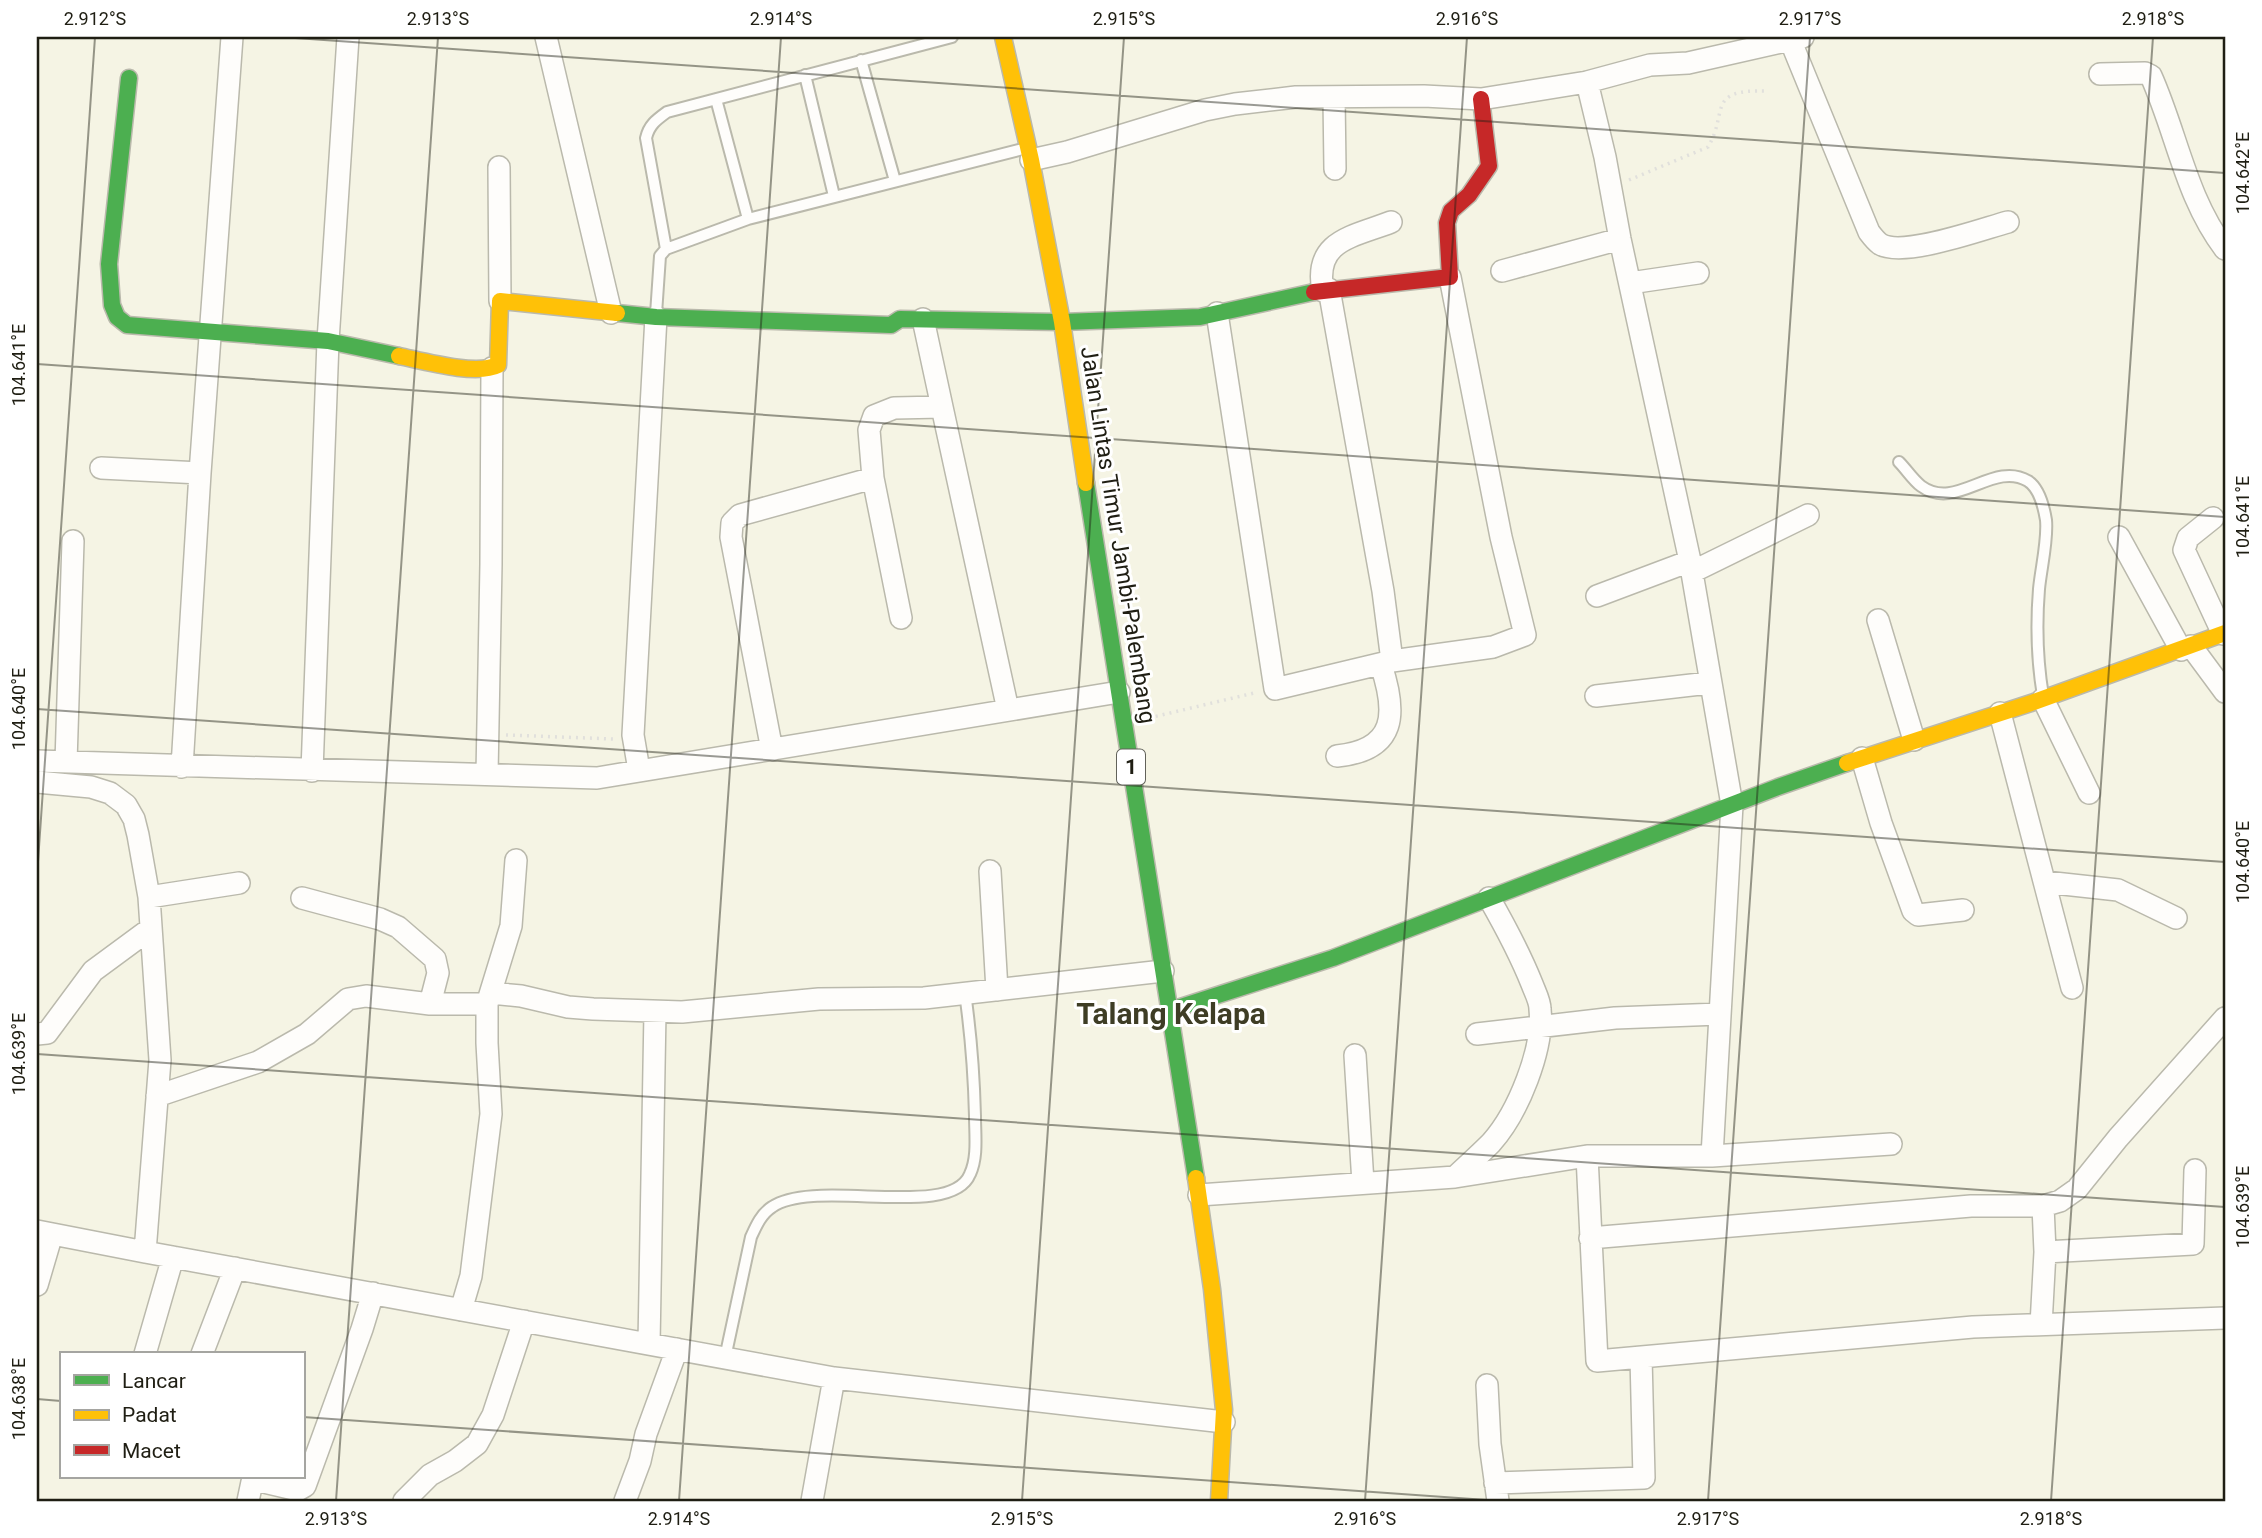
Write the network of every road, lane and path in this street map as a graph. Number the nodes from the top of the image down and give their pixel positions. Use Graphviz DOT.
graph roads {
  1 [pos="232,37"];
  2 [pos="348,37"];
  3 [pos="546,37"];
  4 [pos="952,37"];
  5 [pos="1003,37"];
  6 [pos="1794,38"];
  7 [pos="861,60"];
  8 [pos="2100,74"];
  9 [pos="805,75"];
  10 [pos="129,78"];
  11 [pos="1587,82"];
  12 [pos="1767,91"];
  13 [pos="1334,97"];
  14 [pos="716,99"];
  15 [pos="1481,99"];
  16 [pos="1030,154"];
  17 [pos="499,167"];
  18 [pos="1335,169"];
  19 [pos="895,181"];
  20 [pos="1611,187"];
  21 [pos="834,196"];
  22 [pos="748,219"];
  23 [pos="1391,222"];
  24 [pos="2008,222"];
  25 [pos="1620,239"];
  26 [pos="2225,249"];
  27 [pos="666,250"];
  28 [pos="1502,271"];
  29 [pos="1698,273"];
  30 [pos="1450,277"];
  31 [pos="1630,284"];
  32 [pos="1326,290"];
  33 [pos="500,301"];
  34 [pos="611,313"];
  35 [pos="1217,313"];
  36 [pos="656,317"];
  37 [pos="923,319"];
  38 [pos="1062,322"];
  39 [pos="210,333"];
  40 [pos="328,341"];
  41 [pos="492,368"];
  42 [pos="942,407"];
  43 [pos="1899,462"];
  44 [pos="101,468"];
  45 [pos="200,473"];
  46 [pos="873,478"];
  47 [pos="1808,515"];
  48 [pos="2213,518"];
  49 [pos="2119,537"];
  50 [pos="73,541"];
  51 [pos="1691,567"];
  52 [pos="1597,596"];
  53 [pos="901,618"];
  54 [pos="1878,620"];
  55 [pos="2224,634"];
  56 [pos="2186,648"];
  57 [pos="1387,663"];
  58 [pos="1709,683"];
  59 [pos="1275,689"];
  60 [pos="1119,692"];
  61 [pos="2225,692"];
  62 [pos="1596,696"];
  63 [pos="2043,699"];
  64 [pos="1008,710"];
  65 [pos="2000,713"];
  66 [pos="1124,724"];
  67 [pos="487,734"];
  68 [pos="633,735"];
  69 [pos="1914,740"];
  70 [pos="772,750"];
  71 [pos="1337,756"];
  72 [pos="1862,758"];
  73 [pos="37,761"];
  74 [pos="66,762"];
  75 [pos="182,767"];
  76 [pos="639,770"];
  77 [pos="312,771"];
  78 [pos="487,774"];
  79 [pos="37,782"];
  80 [pos="2089,793"];
  81 [pos="1732,805"];
  82 [pos="516,860"];
  83 [pos="990,871"];
  84 [pos="2045,882"];
  85 [pos="239,883"];
  86 [pos="149,897"];
  87 [pos="302,898"];
  88 [pos="1489,898"];
  89 [pos="1963,910"];
  90 [pos="2176,918"];
  91 [pos="150,929"];
  92 [pos="1163,971"];
  93 [pos="2071,988"];
  94 [pos="997,990"];
  95 [pos="965,993"];
  96 [pos="489,998"];
  97 [pos="430,1004"];
  98 [pos="1168,1011"];
  99 [pos="655,1013"];
  100 [pos="1719,1014"];
  101 [pos="2225,1018"];
  102 [pos="1540,1028"];
  103 [pos="37,1034"];
  104 [pos="1477,1034"];
  105 [pos="1354,1055"];
  106 [pos="156,1096"];
  107 [pos="1891,1144"];
  108 [pos="1587,1156"];
  109 [pos="1712,1156"];
  110 [pos="2195,1170"];
  111 [pos="1455,1177"];
  112 [pos="1363,1183"];
  113 [pos="1199,1195"];
  114 [pos="2043,1206"];
  115 [pos="44,1233"];
  116 [pos="1590,1238"];
  117 [pos="145,1252"];
  118 [pos="2045,1252"];
  119 [pos="173,1257"];
  120 [pos="235,1268"];
  121 [pos="37,1285"];
  122 [pos="373,1293"];
  123 [pos="461,1310"];
  124 [pos="2225,1318"];
  125 [pos="524,1321"];
  126 [pos="2041,1325"];
  127 [pos="649,1345"];
  128 [pos="677,1349"];
  129 [pos="146,1352"];
  130 [pos="203,1352"];
  131 [pos="1641,1357"];
  132 [pos="725,1358"];
  133 [pos="834,1378"];
  134 [pos="1487,1385"];
  135 [pos="1224,1422"];
  136 [pos="1497,1492"];
  137 [pos="248,1501"];
  138 [pos="404,1501"];
  139 [pos="625,1501"];
  140 [pos="812,1501"];
  141 [pos="1219,1501"];
  1 -- 39 [label="street"];
  2 -- 40 [label="street"];
  3 -- 34 [label="street"];
  4 -- 7 [label="lane"];
  5 -- 16 [label="main road, Jalan Lintas Timur Jambi-Palembang / 1"];
  6 -- 11 [label="street"];
  6 -- 24 [label="street"];
  7 -- 9 [label="lane"];
  7 -- 19 [label="lane"];
  8 -- 26 [label="street"];
  9 -- 14 [label="lane"];
  9 -- 21 [label="lane"];
  10 -- 39 [label="main road"];
  11 -- 15 [label="street"];
  11 -- 20 [label="street"];
  12 -- 20 [label="path"];
  13 -- 15 [label="street"];
  13 -- 16 [label="street"];
  13 -- 18 [label="street"];
  14 -- 22 [label="lane"];
  14 -- 27 [label="lane"];
  15 -- 30 [label="main road"];
  16 -- 19 [label="lane"];
  16 -- 38 [label="main road, Jalan Lintas Timur Jambi-Palembang / 1"];
  17 -- 33 [label="street"];
  19 -- 21 [label="lane"];
  20 -- 25 [label="street"];
  21 -- 22 [label="lane"];
  22 -- 27 [label="lane"];
  23 -- 32 [label="street"];
  25 -- 28 [label="street"];
  25 -- 31 [label="street"];
  27 -- 36 [label="lane"];
  29 -- 31 [label="street"];
  30 -- 32 [label="main road"];
  30 -- 57 [label="street"];
  31 -- 51 [label="street"];
  32 -- 35 [label="main road"];
  32 -- 57 [label="street"];
  33 -- 34 [label="main road"];
  33 -- 41 [label="main road"];
  34 -- 36 [label="main road"];
  35 -- 38 [label="main road"];
  35 -- 59 [label="street"];
  36 -- 37 [label="main road"];
  36 -- 68 [label="street"];
  37 -- 38 [label="main road"];
  37 -- 42 [label="street"];
  38 -- 60 [label="main road, Jalan Lintas Timur Jambi-Palembang / 1"];
  39 -- 40 [label="main road"];
  39 -- 45 [label="street"];
  40 -- 41 [label="main road"];
  40 -- 77 [label="street"];
  41 -- 67 [label="street"];
  42 -- 46 [label="street"];
  42 -- 64 [label="street"];
  43 -- 63 [label="lane"];
  44 -- 45 [label="street"];
  45 -- 75 [label="street"];
  46 -- 53 [label="street"];
  46 -- 70 [label="street"];
  47 -- 51 [label="street"];
  48 -- 55 [label="street"];
  49 -- 56 [label="street"];
  50 -- 74 [label="street"];
  51 -- 52 [label="street"];
  51 -- 58 [label="street"];
  54 -- 69 [label="street"];
  55 -- 56 [label="main road"];
  56 -- 61 [label="street"];
  56 -- 63 [label="main road"];
  57 -- 59 [label="street"];
  57 -- 71 [label="street"];
  58 -- 62 [label="street"];
  58 -- 81 [label="street"];
  59 -- 66 [label="path"];
  60 -- 64 [label="street"];
  60 -- 66 [label="main road, Jalan Lintas Timur Jambi-Palembang / 1"];
  63 -- 65 [label="main road"];
  63 -- 80 [label="street"];
  64 -- 70 [label="street"];
  65 -- 69 [label="main road"];
  65 -- 84 [label="street"];
  66 -- 92 [label="main road, Jalan Lintas Timur Jambi-Palembang / 1"];
  67 -- 68 [label="path"];
  67 -- 78 [label="street"];
  68 -- 76 [label="street"];
  69 -- 72 [label="main road"];
  70 -- 76 [label="street"];
  72 -- 81 [label="main road"];
  72 -- 89 [label="street"];
  73 -- 74 [label="street"];
  74 -- 75 [label="street"];
  75 -- 77 [label="street"];
  76 -- 78 [label="street"];
  77 -- 78 [label="street"];
  79 -- 86 [label="street"];
  81 -- 88 [label="main road"];
  81 -- 100 [label="street"];
  82 -- 96 [label="street"];
  83 -- 94 [label="street"];
  84 -- 90 [label="street"];
  84 -- 93 [label="street"];
  85 -- 86 [label="street"];
  86 -- 91 [label="street"];
  87 -- 97 [label="street"];
  88 -- 98 [label="main road"];
  88 -- 102 [label="street"];
  91 -- 103 [label="street"];
  91 -- 106 [label="street"];
  92 -- 94 [label="street"];
  92 -- 98 [label="main road, Jalan Lintas Timur Jambi-Palembang / 1"];
  94 -- 95 [label="street"];
  95 -- 99 [label="street"];
  95 -- 132 [label="lane"];
  96 -- 97 [label="street"];
  96 -- 99 [label="street"];
  96 -- 123 [label="street"];
  97 -- 106 [label="street"];
  98 -- 113 [label="main road, Jalan Lintas Timur Jambi-Palembang / 1"];
  99 -- 127 [label="street"];
  100 -- 102 [label="street"];
  100 -- 109 [label="street"];
  101 -- 114 [label="street"];
  102 -- 104 [label="street"];
  102 -- 111 [label="street"];
  105 -- 112 [label="street"];
  106 -- 117 [label="street"];
  107 -- 109 [label="street"];
  108 -- 109 [label="street"];
  108 -- 111 [label="street"];
  108 -- 116 [label="street"];
  110 -- 118 [label="street"];
  111 -- 112 [label="street"];
  112 -- 113 [label="street"];
  113 -- 135 [label="main road, Jalan Lintas Timur Jambi-Palembang / 1"];
  114 -- 116 [label="street"];
  114 -- 118 [label="street"];
  115 -- 117 [label="street"];
  115 -- 121 [label="street"];
  116 -- 131 [label="street"];
  117 -- 119 [label="street"];
  118 -- 126 [label="street"];
  119 -- 120 [label="street"];
  119 -- 129 [label="street"];
  120 -- 122 [label="street"];
  120 -- 130 [label="street"];
  122 -- 123 [label="street"];
  122 -- 137 [label="street"];
  123 -- 125 [label="street"];
  124 -- 126 [label="street"];
  125 -- 127 [label="street"];
  125 -- 138 [label="street"];
  126 -- 131 [label="street"];
  127 -- 128 [label="street"];
  128 -- 132 [label="street"];
  128 -- 139 [label="street"];
  131 -- 136 [label="street"];
  132 -- 133 [label="street"];
  133 -- 135 [label="street"];
  133 -- 140 [label="street"];
  134 -- 136 [label="street"];
  135 -- 141 [label="main road, Jalan Lintas Timur Jambi-Palembang / 1"];
}
